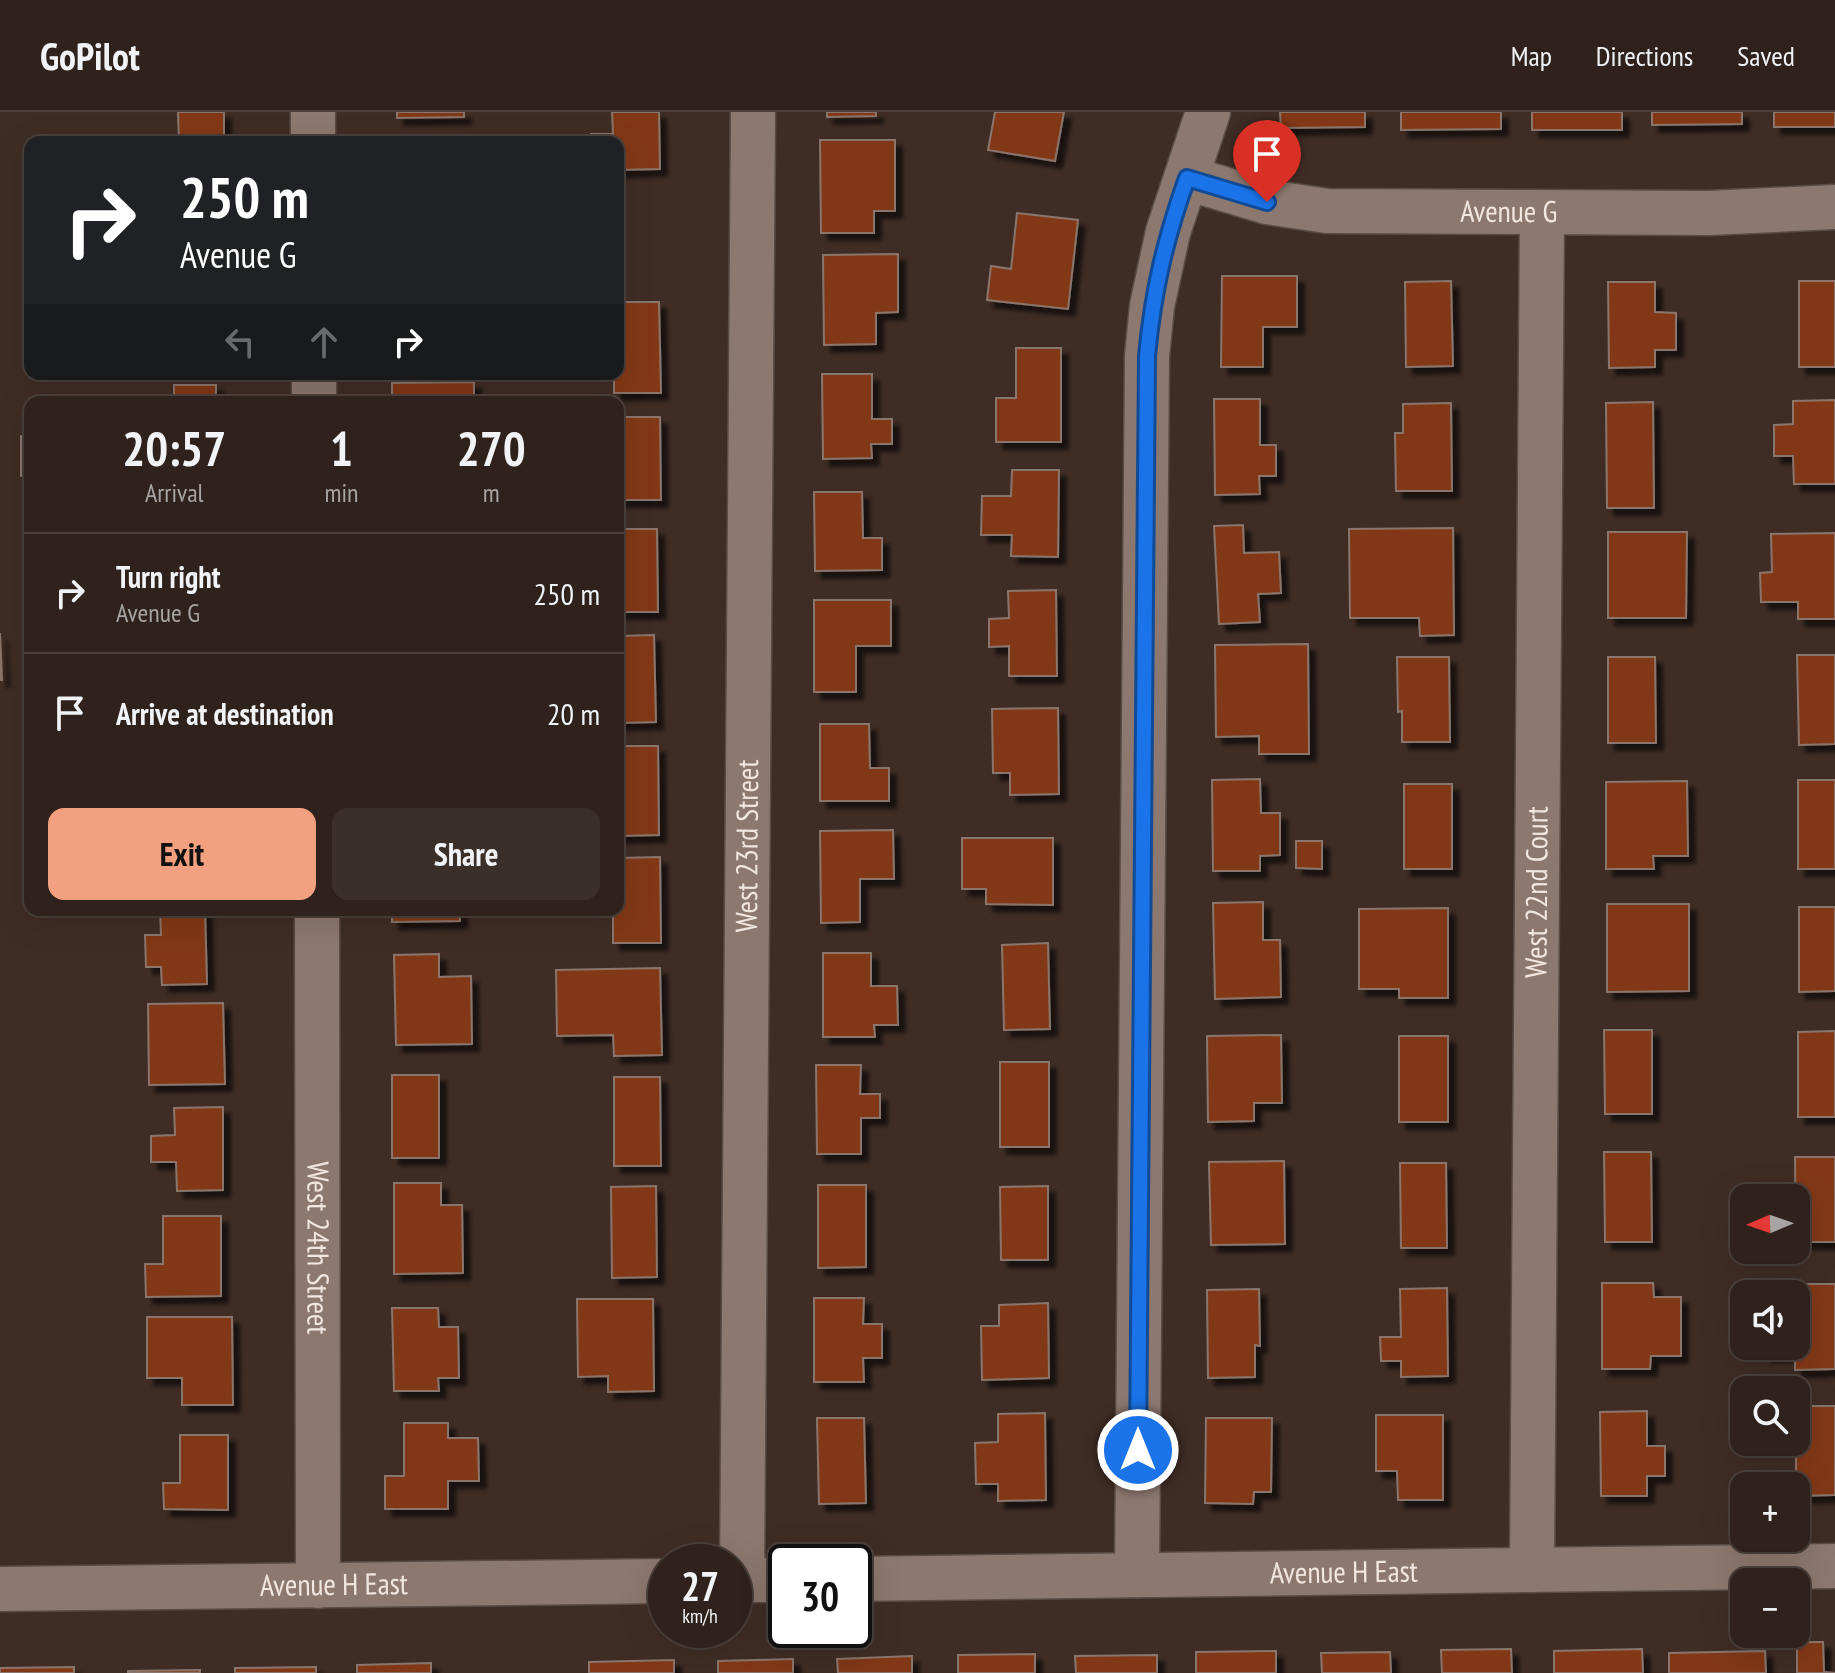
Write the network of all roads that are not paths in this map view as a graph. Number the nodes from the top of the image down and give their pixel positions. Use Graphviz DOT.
graph roads {
  1 [pos="313,112"];
  2 [pos="753,112"];
  3 [pos="1208,112"];
  4 [pos="313,136"];
  5 [pos="1187,178"];
  6 [pos="1835,207"];
  7 [pos="1542,214"];
  8 [pos="317,916"];
  9 [pos="738,1544"];
  10 [pos="1835,1566"];
  11 [pos="1532,1570"];
  12 [pos="1137,1575"];
  13 [pos="872,1579"];
  14 [pos="648,1581"];
  15 [pos="318,1586"];
  16 [pos="0,1589"];
  1 -- 4 [label="street"];
  2 -- 9 [label="street, West 23rd Street"];
  3 -- 5 [label="street"];
  5 -- 7 [label="street, Avenue G"];
  5 -- 12 [label="street"];
  6 -- 7 [label="street, Avenue G"];
  7 -- 11 [label="street, West 22nd Court"];
  8 -- 15 [label="street, West 24th Street"];
  10 -- 11 [label="street, Avenue H East"];
  11 -- 12 [label="street, Avenue H East"];
  12 -- 13 [label="street, Avenue H East"];
  14 -- 15 [label="street, Avenue H East"];
  15 -- 16 [label="street, Avenue H East"];
}
